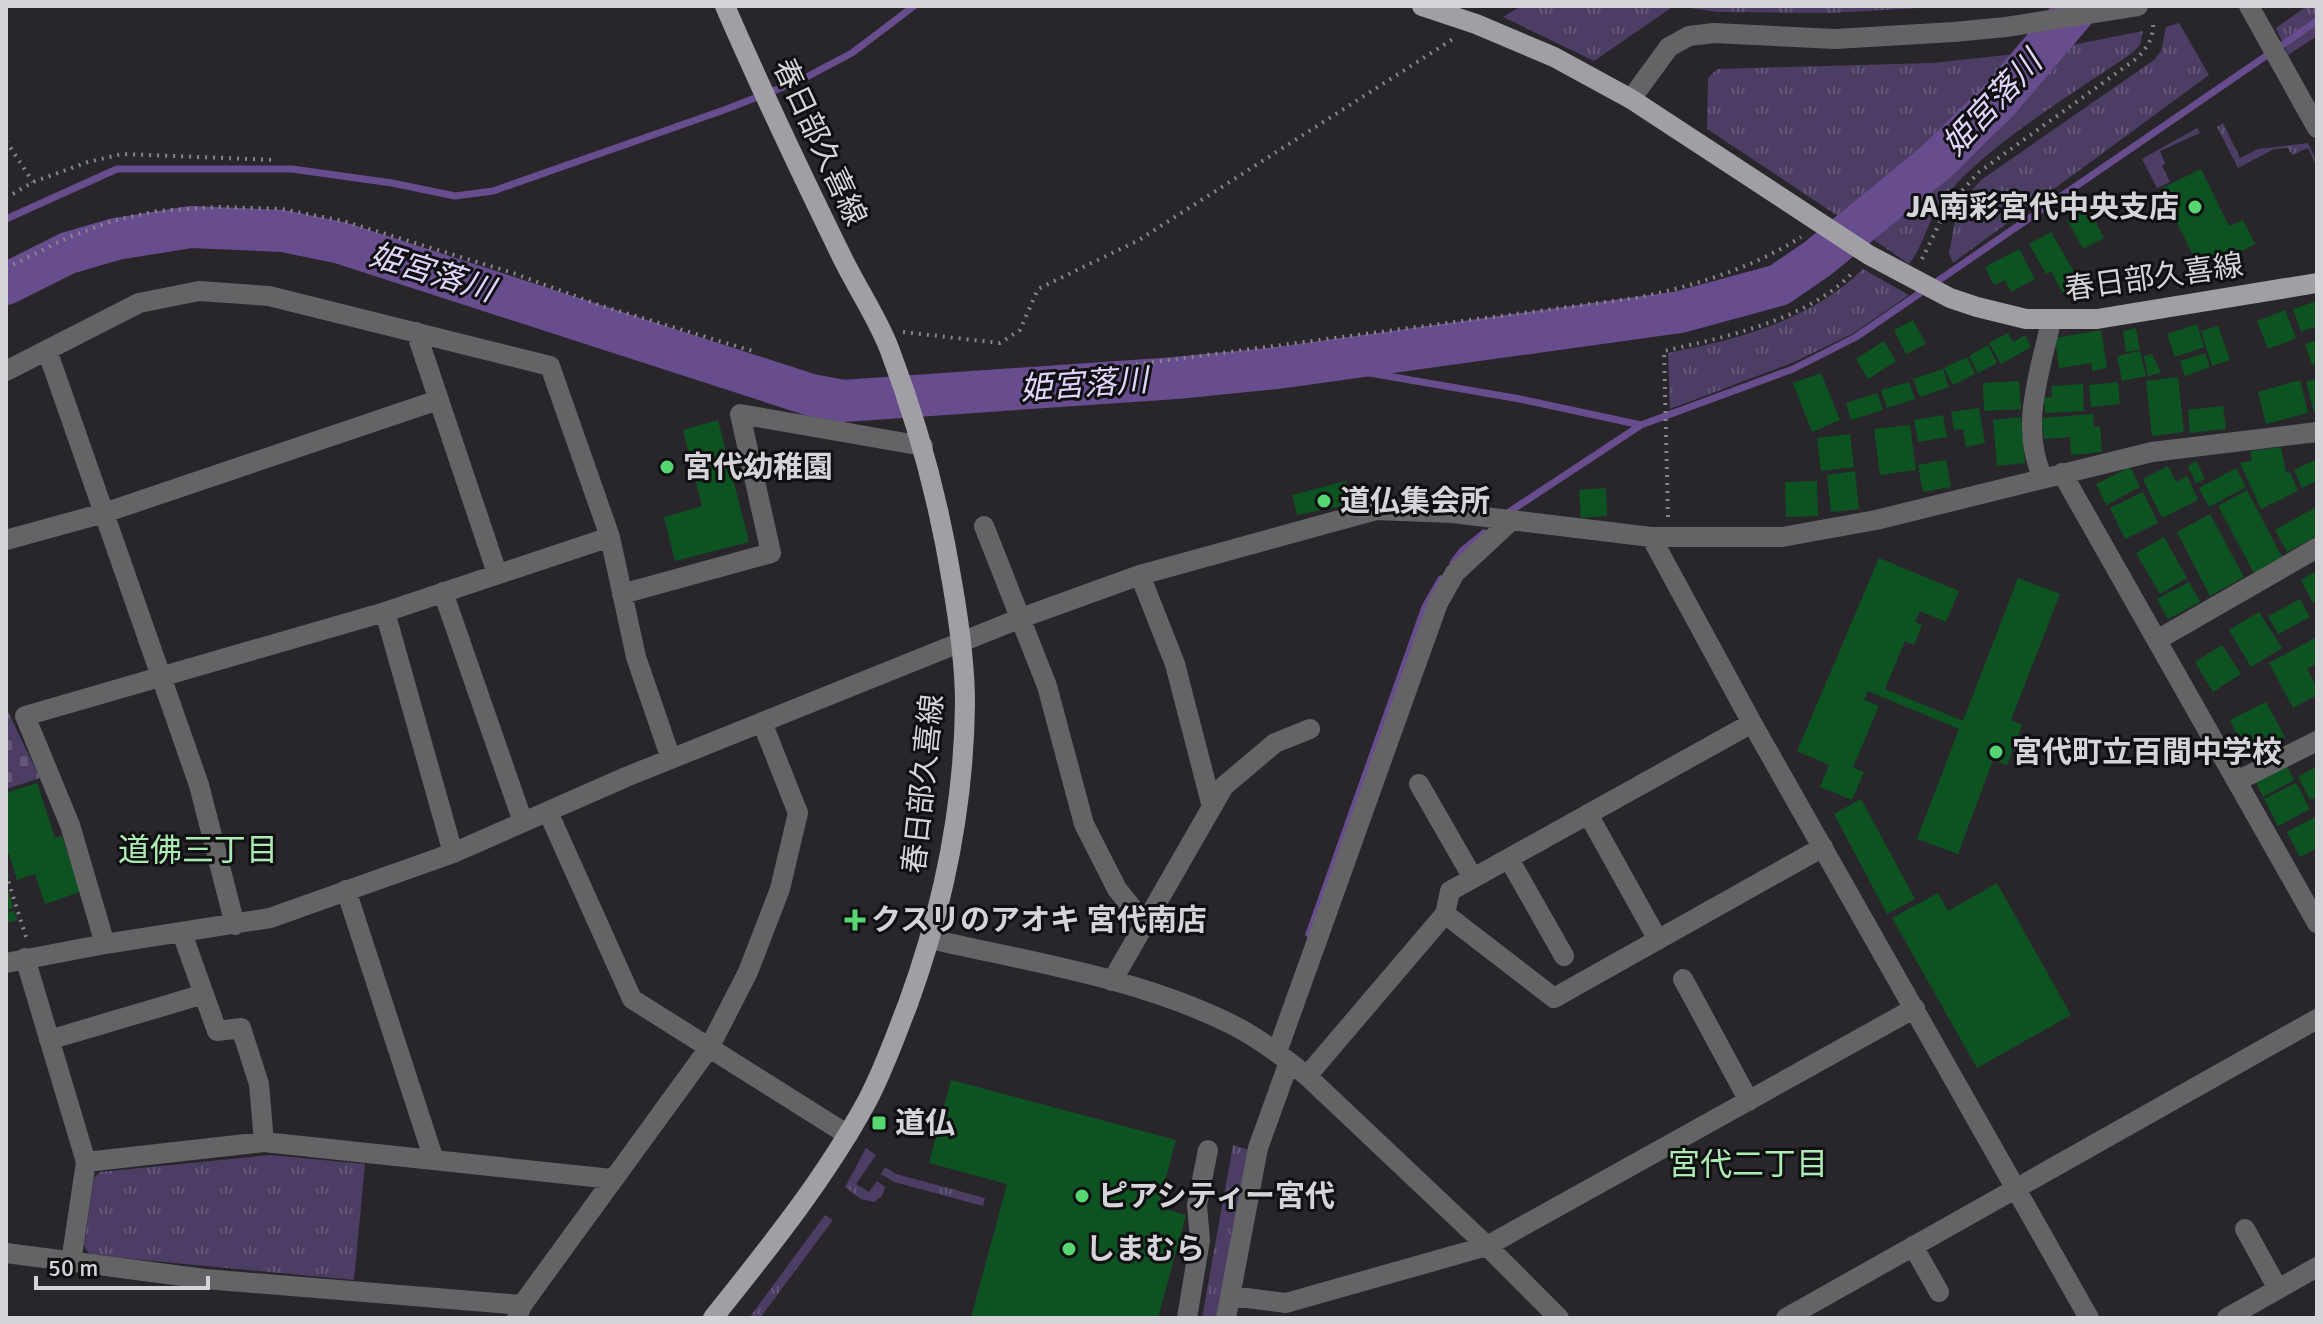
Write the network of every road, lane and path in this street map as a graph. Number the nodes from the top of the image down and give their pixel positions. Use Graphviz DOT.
graph roads {
  1 [pos="725,6"];
  2 [pos="1422,6"];
  3 [pos="2249,6"];
  4 [pos="2141,11"];
  5 [pos="1476,24"];
  6 [pos="1631,99"];
  7 [pos="2317,128"];
  8 [pos="6,141"];
  9 [pos="276,160"];
  10 [pos="33,182"];
  11 [pos="6,198"];
  12 [pos="1814,219"];
  13 [pos="1869,255"];
  14 [pos="6,268"];
  15 [pos="1907,277"];
  16 [pos="2317,283"];
  17 [pos="2051,321"];
  18 [pos="416,332"];
  19 [pos="884,337"];
  20 [pos="47,350"];
  21 [pos="756,352"];
  22 [pos="6,371"];
  23 [pos="1033,378"];
  24 [pos="438,400"];
  25 [pos="2317,432"];
  26 [pos="922,441"];
  27 [pos="2053,475"];
  28 [pos="104,513"];
  29 [pos="1512,520"];
  30 [pos="984,526"];
  31 [pos="610,537"];
  32 [pos="1660,537"];
  33 [pos="6,540"];
  34 [pos="2317,548"];
  35 [pos="497,573"];
  36 [pos="1140,575"];
  37 [pos="443,592"];
  38 [pos="622,594"];
  39 [pos="385,612"];
  40 [pos="1021,618"];
  41 [pos="2157,640"];
  42 [pos="962,641"];
  43 [pos="162,676"];
  44 [pos="762,722"];
  45 [pos="1752,723"];
  46 [pos="1310,729"];
  47 [pos="2317,741"];
  48 [pos="671,759"];
  49 [pos="2237,781"];
  50 [pos="1419,784"];
  51 [pos="1212,807"];
  52 [pos="548,812"];
  53 [pos="1588,814"];
  54 [pos="523,822"];
  55 [pos="1823,847"];
  56 [pos="453,853"];
  57 [pos="1509,859"];
  58 [pos="6,874"];
  59 [pos="1473,878"];
  60 [pos="346,890"];
  61 [pos="1445,914"];
  62 [pos="2317,923"];
  63 [pos="1145,924"];
  64 [pos="235,925"];
  65 [pos="182,933"];
  66 [pos="930,939"];
  67 [pos="1658,940"];
  68 [pos="105,944"];
  69 [pos="1564,956"];
  70 [pos="21,959"];
  71 [pos="1683,979"];
  72 [pos="1112,981"];
  73 [pos="204,994"];
  74 [pos="1915,1008"];
  75 [pos="2317,1019"];
  76 [pos="49,1040"];
  77 [pos="709,1048"];
  78 [pos="1283,1057"];
  79 [pos="1307,1076"];
  80 [pos="1749,1101"];
  81 [pos="848,1135"];
  82 [pos="264,1142"];
  83 [pos="1208,1150"];
  84 [pos="434,1160"];
  85 [pos="86,1162"];
  86 [pos="612,1179"];
  87 [pos="2017,1188"];
  88 [pos="2245,1229"];
  89 [pos="1487,1246"];
  90 [pos="1913,1246"];
  91 [pos="6,1253"];
  92 [pos="71,1262"];
  93 [pos="2317,1267"];
  94 [pos="2278,1289"];
  95 [pos="1939,1292"];
  96 [pos="1231,1296"];
  97 [pos="520,1312"];
  98 [pos="713,1318"];
  99 [pos="1187,1318"];
  100 [pos="1226,1318"];
  101 [pos="1559,1318"];
  102 [pos="1786,1318"];
  103 [pos="2089,1318"];
  104 [pos="2227,1318"];
  1 -- 19 [label="main road, 春日部久喜線"];
  2 -- 5 [label="main road"];
  3 -- 7 [label="street"];
  4 -- 6 [label="street"];
  4 -- 15 [label="path"];
  5 -- 6 [label="main road"];
  5 -- 19 [label="path"];
  6 -- 12 [label="main road"];
  8 -- 10 [label="path"];
  9 -- 10 [label="path"];
  10 -- 11 [label="path"];
  12 -- 13 [label="main road, 春日部久喜線"];
  12 -- 23 [label="path"];
  13 -- 15 [label="main road, 春日部久喜線"];
  13 -- 32 [label="path"];
  14 -- 21 [label="path"];
  15 -- 17 [label="main road, 春日部久喜線"];
  16 -- 17 [label="main road, 春日部久喜線"];
  17 -- 27 [label="street"];
  18 -- 20 [label="street"];
  18 -- 24 [label="street"];
  18 -- 31 [label="street"];
  19 -- 26 [label="main road, 春日部久喜線"];
  20 -- 22 [label="street"];
  20 -- 28 [label="street"];
  24 -- 28 [label="street"];
  24 -- 35 [label="street"];
  25 -- 27 [label="street"];
  26 -- 38 [label="street"];
  26 -- 42 [label="main road, 春日部久喜線"];
  27 -- 32 [label="street"];
  27 -- 41 [label="street"];
  28 -- 33 [label="street"];
  28 -- 43 [label="street"];
  29 -- 32 [label="street"];
  29 -- 36 [label="street"];
  29 -- 78 [label="street"];
  30 -- 40 [label="street"];
  31 -- 35 [label="street"];
  31 -- 38 [label="street"];
  32 -- 45 [label="street"];
  34 -- 41 [label="street"];
  35 -- 37 [label="street"];
  36 -- 40 [label="street"];
  36 -- 51 [label="street"];
  37 -- 39 [label="street"];
  37 -- 54 [label="street"];
  38 -- 48 [label="street"];
  39 -- 43 [label="street"];
  39 -- 56 [label="street"];
  40 -- 42 [label="street"];
  40 -- 63 [label="street"];
  41 -- 49 [label="street"];
  42 -- 44 [label="street"];
  42 -- 66 [label="main road, 春日部久喜線"];
  43 -- 64 [label="street"];
  43 -- 68 [label="street"];
  44 -- 48 [label="street"];
  44 -- 77 [label="street"];
  45 -- 53 [label="street"];
  45 -- 55 [label="street"];
  46 -- 51 [label="street"];
  47 -- 49 [label="street"];
  48 -- 52 [label="street"];
  49 -- 62 [label="street"];
  50 -- 59 [label="street"];
  51 -- 63 [label="street"];
  52 -- 54 [label="street"];
  52 -- 77 [label="street"];
  53 -- 57 [label="street"];
  53 -- 67 [label="street"];
  54 -- 56 [label="street"];
  55 -- 67 [label="street"];
  55 -- 74 [label="street"];
  56 -- 60 [label="street"];
  57 -- 59 [label="street"];
  57 -- 69 [label="street"];
  58 -- 70 [label="path"];
  59 -- 61 [label="street"];
  60 -- 64 [label="street"];
  60 -- 84 [label="street"];
  61 -- 67 [label="street"];
  61 -- 79 [label="street"];
  63 -- 72 [label="street"];
  64 -- 65 [label="street"];
  65 -- 68 [label="street"];
  65 -- 73 [label="street"];
  66 -- 72 [label="street"];
  66 -- 81 [label="main road, 春日部久喜線"];
  68 -- 70 [label="street"];
  70 -- 76 [label="street"];
  71 -- 80 [label="street"];
  72 -- 78 [label="street"];
  73 -- 76 [label="street"];
  73 -- 82 [label="street"];
  74 -- 80 [label="street"];
  74 -- 87 [label="street"];
  75 -- 87 [label="street"];
  76 -- 85 [label="street"];
  77 -- 81 [label="street"];
  77 -- 86 [label="street"];
  78 -- 79 [label="street"];
  78 -- 96 [label="street"];
  79 -- 89 [label="street"];
  80 -- 89 [label="street"];
  81 -- 98 [label="main road, 春日部久喜線"];
  82 -- 84 [label="street"];
  82 -- 85 [label="street"];
  83 -- 99 [label="street"];
  84 -- 86 [label="street"];
  85 -- 92 [label="street"];
  86 -- 97 [label="street"];
  87 -- 90 [label="street"];
  87 -- 103 [label="street"];
  88 -- 94 [label="street"];
  89 -- 96 [label="street"];
  89 -- 101 [label="street"];
  90 -- 95 [label="street"];
  90 -- 102 [label="street"];
  91 -- 92 [label="street"];
  92 -- 97 [label="street"];
  93 -- 94 [label="street"];
  94 -- 104 [label="street"];
  96 -- 100 [label="street"];
}
